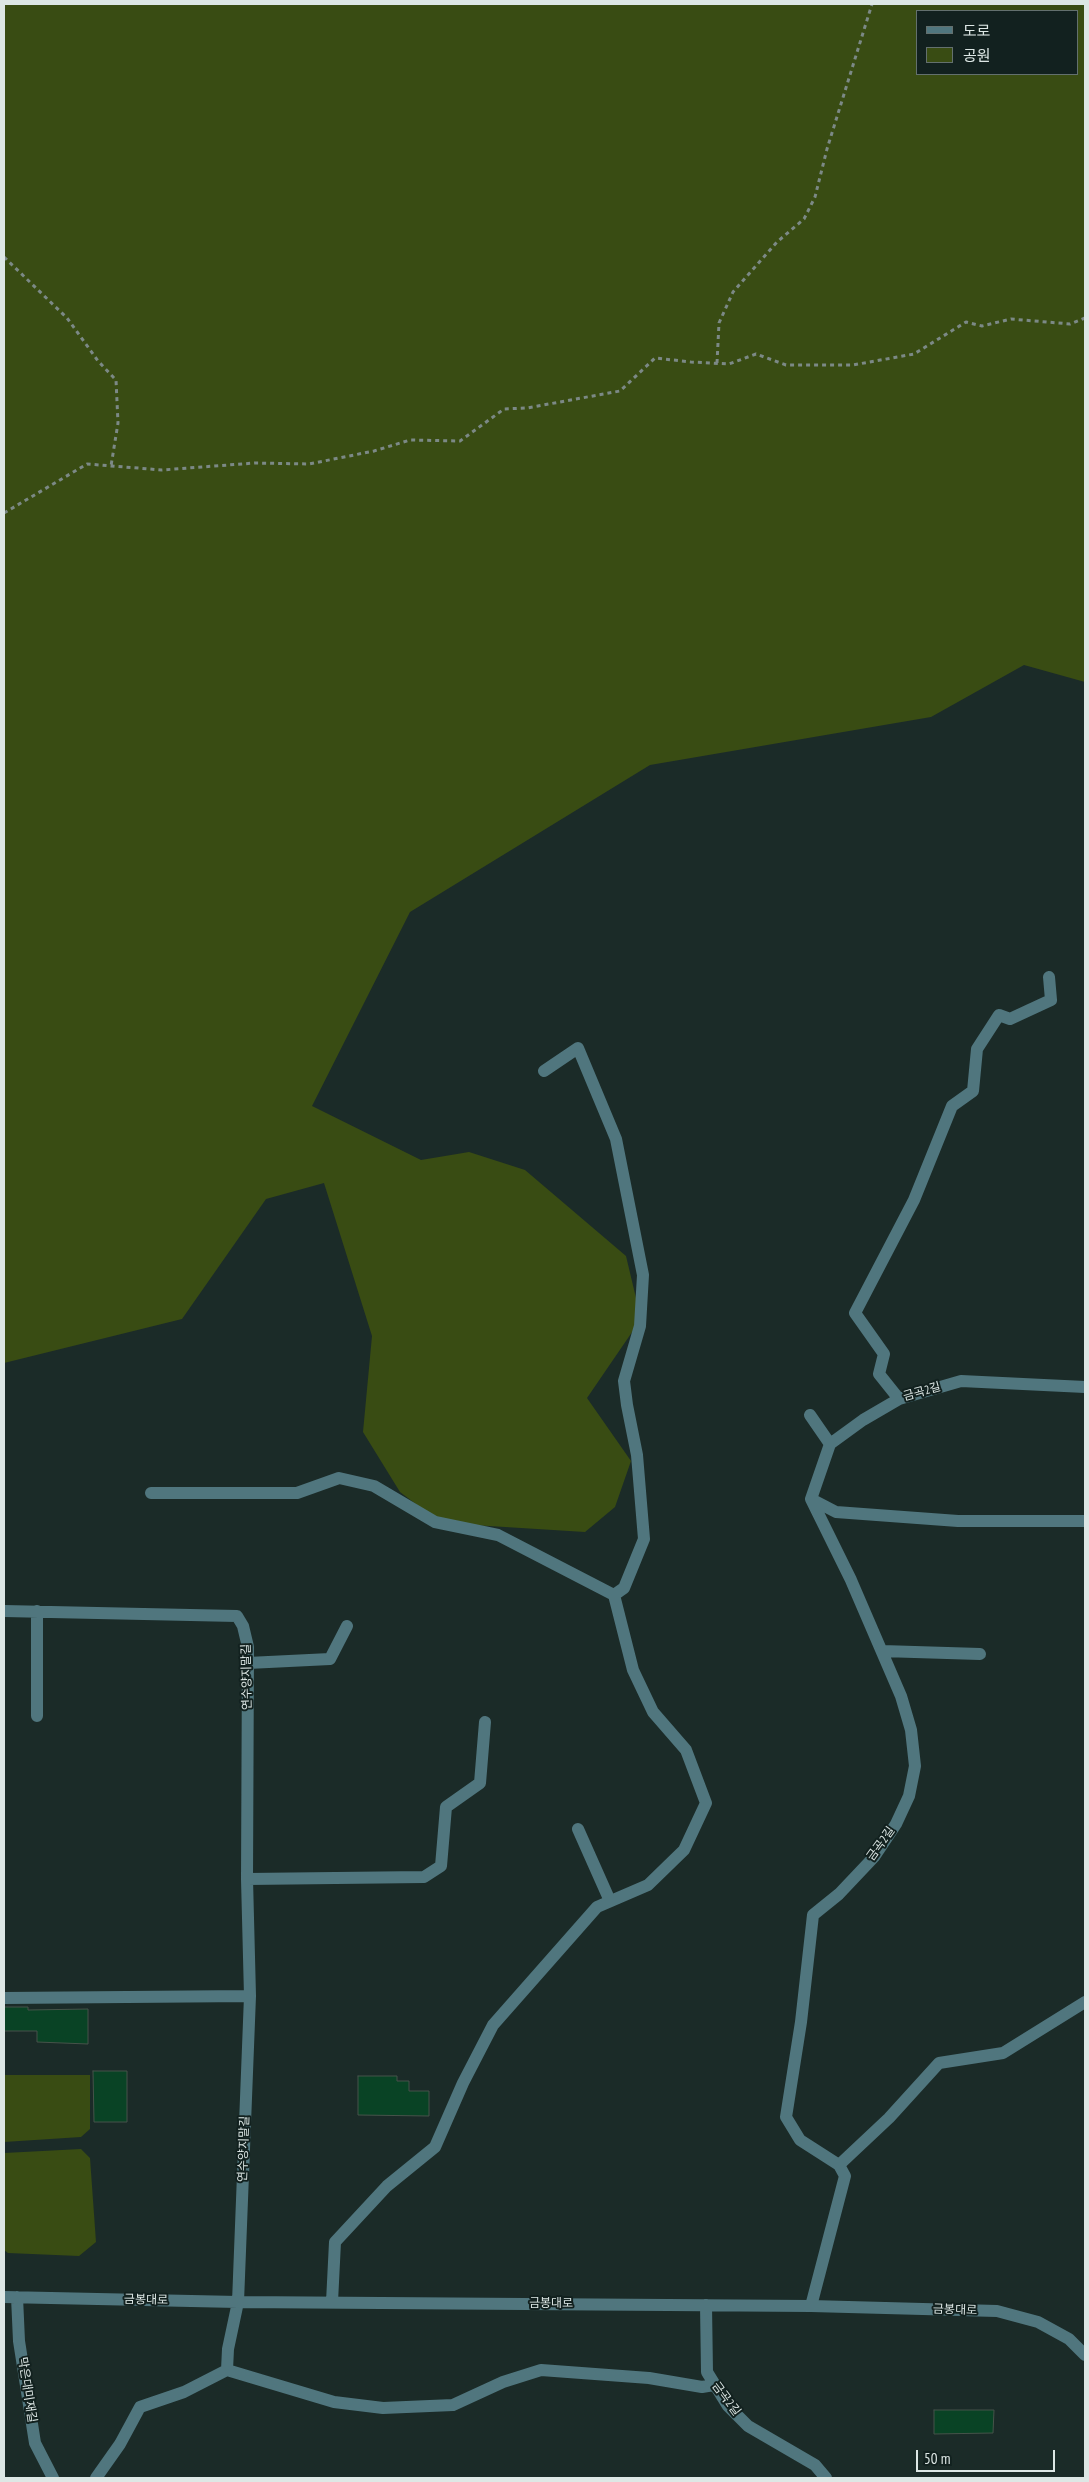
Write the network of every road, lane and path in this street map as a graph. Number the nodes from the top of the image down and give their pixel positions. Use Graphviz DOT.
graph roads {
  1 [pos="872,4"];
  2 [pos="4,257"];
  3 [pos="1085,318"];
  4 [pos="717,363"];
  5 [pos="111,466"];
  6 [pos="4,512"];
  7 [pos="1049,977"];
  8 [pos="544,1071"];
  9 [pos="1085,1387"];
  10 [pos="899,1399"];
  11 [pos="810,1415"];
  12 [pos="830,1444"];
  13 [pos="151,1493"];
  14 [pos="811,1499"];
  15 [pos="1085,1522"];
  16 [pos="614,1595"];
  17 [pos="4,1611"];
  18 [pos="38,1611"];
  19 [pos="347,1626"];
  20 [pos="882,1651"];
  21 [pos="980,1654"];
  22 [pos="248,1663"];
  23 [pos="37,1716"];
  24 [pos="485,1722"];
  25 [pos="578,1829"];
  26 [pos="248,1879"];
  27 [pos="610,1902"];
  28 [pos="250,1996"];
  29 [pos="4,1998"];
  30 [pos="1085,2002"];
  31 [pos="839,2165"];
  32 [pos="4,2297"];
  33 [pos="17,2297"];
  34 [pos="238,2302"];
  35 [pos="332,2302"];
  36 [pos="706,2305"];
  37 [pos="812,2306"];
  38 [pos="1085,2355"];
  39 [pos="226,2370"];
  40 [pos="714,2384"];
  41 [pos="53,2478"];
  42 [pos="96,2478"];
  43 [pos="826,2478"];
  1 -- 4 [label="path"];
  2 -- 5 [label="path"];
  3 -- 4 [label="path"];
  4 -- 5 [label="path"];
  5 -- 6 [label="path"];
  7 -- 10 [label="street"];
  8 -- 16 [label="street"];
  9 -- 10 [label="street, 금곡2길"];
  10 -- 12 [label="street, 금곡2길"];
  11 -- 12 [label="street"];
  12 -- 14 [label="street"];
  13 -- 16 [label="street"];
  14 -- 15 [label="street"];
  14 -- 20 [label="street, 금곡2길"];
  16 -- 27 [label="street"];
  17 -- 18 [label="street, 연수양지말길"];
  18 -- 22 [label="street, 연수양지말길"];
  18 -- 23 [label="street"];
  19 -- 22 [label="street"];
  20 -- 21 [label="street"];
  20 -- 31 [label="street, 금곡2길"];
  22 -- 26 [label="street, 연수양지말길"];
  24 -- 26 [label="street"];
  25 -- 27 [label="street"];
  26 -- 28 [label="street, 연수양지말길"];
  27 -- 35 [label="street"];
  28 -- 29 [label="street"];
  28 -- 34 [label="street, 연수양지말길"];
  30 -- 31 [label="street"];
  31 -- 37 [label="street"];
  32 -- 33 [label="street, 금봉대로"];
  33 -- 34 [label="street, 금봉대로"];
  33 -- 41 [label="street, 막은대미재길"];
  34 -- 35 [label="street, 금봉대로"];
  34 -- 39 [label="street, 연수양지말길"];
  35 -- 36 [label="street, 금봉대로"];
  36 -- 37 [label="street, 금봉대로"];
  36 -- 40 [label="street, 금곡2길"];
  37 -- 38 [label="street, 금봉대로"];
  39 -- 40 [label="street"];
  39 -- 42 [label="street"];
  40 -- 43 [label="street, 금곡2길"];
}
